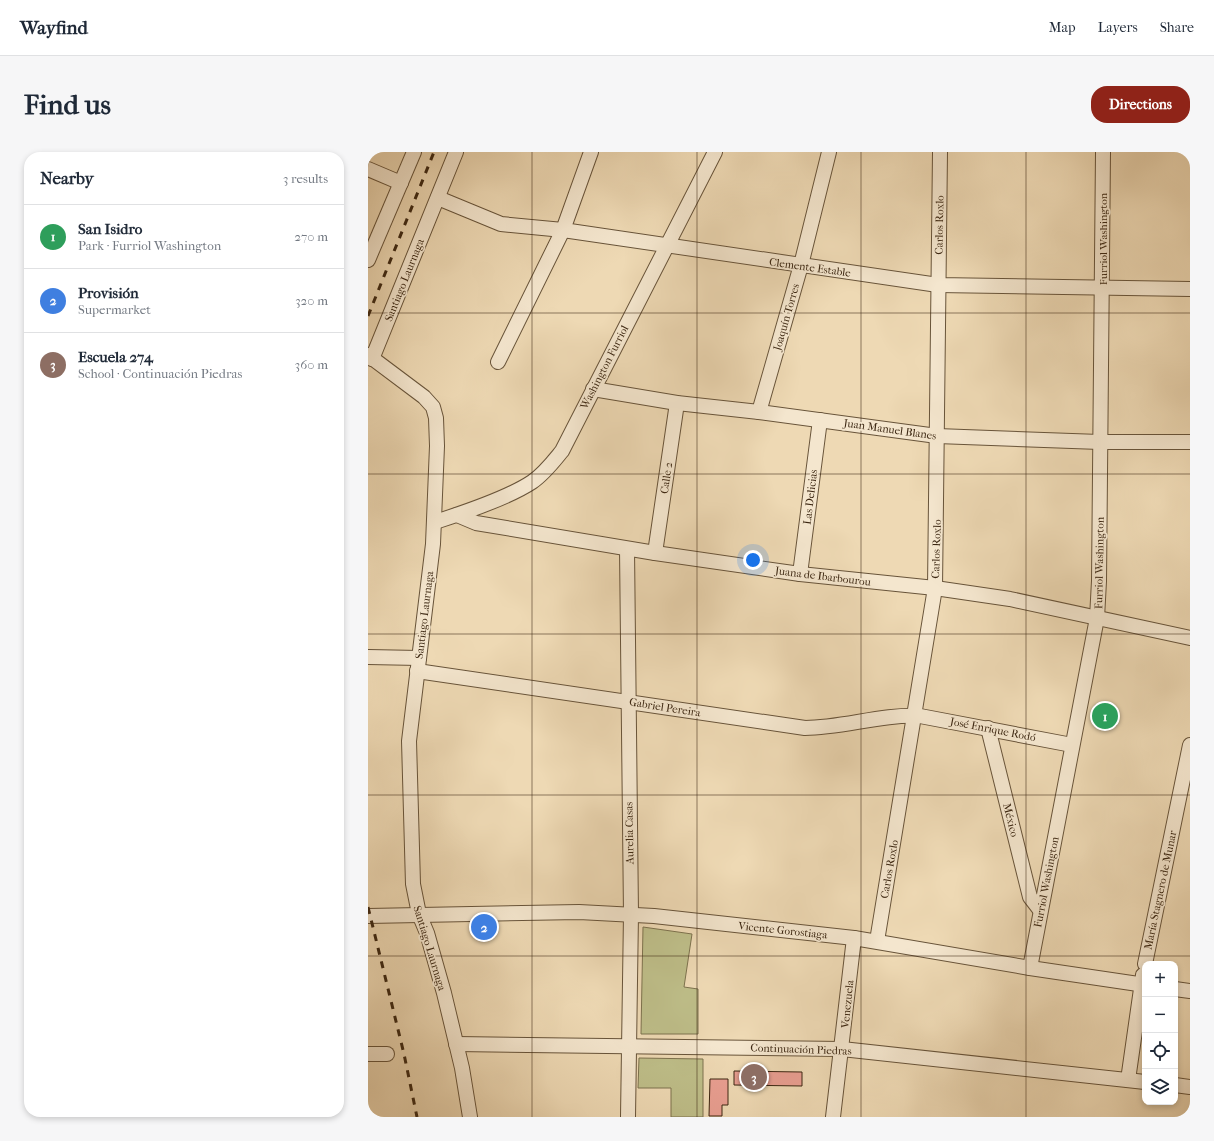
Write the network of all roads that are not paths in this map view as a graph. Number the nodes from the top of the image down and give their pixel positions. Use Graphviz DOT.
graph roads {
  1 [pos="414,152"];
  2 [pos="456,152"];
  3 [pos="591,152"];
  4 [pos="715,152"];
  5 [pos="829,152"];
  6 [pos="940,152"];
  7 [pos="1103,152"];
  8 [pos="368,169"];
  9 [pos="401,183"];
  10 [pos="438,198"];
  11 [pos="563,230"];
  12 [pos="666,246"];
  13 [pos="369,253"];
  14 [pos="801,265"];
  15 [pos="938,285"];
  16 [pos="1102,288"];
  17 [pos="1190,289"];
  18 [pos="370,357"];
  19 [pos="498,362"];
  20 [pos="593,389"];
  21 [pos="677,403"];
  22 [pos="758,412"];
  23 [pos="820,420"];
  24 [pos="937,436"];
  25 [pos="1100,442"];
  26 [pos="1190,442"];
  27 [pos="457,515"];
  28 [pos="435,522"];
  29 [pos="627,549"];
  30 [pos="655,553"];
  31 [pos="800,574"];
  32 [pos="935,588"];
  33 [pos="1097,618"];
  34 [pos="1190,638"];
  35 [pos="368,657"];
  36 [pos="418,665"];
  37 [pos="628,701"];
  38 [pos="912,715"];
  39 [pos="988,728"];
  40 [pos="1072,745"];
  41 [pos="1190,745"];
  42 [pos="1040,910"];
  43 [pos="419,914"];
  44 [pos="631,914"];
  45 [pos="368,916"];
  46 [pos="854,938"];
  47 [pos="877,941"];
  48 [pos="1146,961"];
  49 [pos="1030,968"];
  50 [pos="1142,984"];
  51 [pos="1178,989"];
  52 [pos="1142,990"];
  53 [pos="1190,990"];
  54 [pos="456,1044"];
  55 [pos="628,1047"];
  56 [pos="842,1049"];
  57 [pos="368,1054"];
  58 [pos="387,1054"];
  59 [pos="1128,1080"];
  60 [pos="1142,1082"];
  61 [pos="1178,1085"];
  62 [pos="1190,1087"];
  63 [pos="470,1117"];
  64 [pos="628,1117"];
  65 [pos="833,1117"];
  1 -- 9 [label="street"];
  2 -- 10 [label="street, Santiago Laurnaga"];
  3 -- 11 [label="street"];
  4 -- 12 [label="street, Washington Furriol"];
  5 -- 14 [label="street, Joaquín Torres"];
  6 -- 15 [label="street, Carlos Roxlo"];
  7 -- 16 [label="street, Furriol Washington"];
  8 -- 9 [label="street"];
  9 -- 13 [label="street"];
  10 -- 11 [label="street, Clemente Estable"];
  10 -- 18 [label="street, Santiago Laurnaga"];
  11 -- 12 [label="street, Clemente Estable"];
  11 -- 19 [label="street"];
  12 -- 14 [label="street, Clemente Estable"];
  12 -- 20 [label="street, Washington Furriol"];
  14 -- 15 [label="street, Clemente Estable"];
  14 -- 22 [label="street, Joaquín Torres"];
  15 -- 16 [label="street, Clemente Estable"];
  15 -- 24 [label="street, Carlos Roxlo"];
  16 -- 17 [label="street, Clemente Estable"];
  16 -- 25 [label="street, Furriol Washington"];
  18 -- 28 [label="street, Santiago Laurnaga"];
  20 -- 21 [label="street, Juan Manuel Blanes"];
  20 -- 27 [label="street, Washington Furriol"];
  21 -- 22 [label="street, Juan Manuel Blanes"];
  21 -- 30 [label="street, Calle 2"];
  22 -- 23 [label="street, Juan Manuel Blanes"];
  23 -- 24 [label="street, Juan Manuel Blanes"];
  23 -- 31 [label="street, Las Delicias"];
  24 -- 25 [label="street, Juan Manuel Blanes"];
  24 -- 32 [label="street, Carlos Roxlo"];
  25 -- 26 [label="street, Juan Manuel Blanes"];
  25 -- 33 [label="street, Furriol Washington"];
  27 -- 28 [label="street, Washington Furriol"];
  27 -- 29 [label="street, Juana de Ibarbourou"];
  28 -- 36 [label="street, Santiago Laurnaga"];
  29 -- 30 [label="street, Juana de Ibarbourou"];
  29 -- 37 [label="street, Aurelia Casas"];
  30 -- 31 [label="street, Juana de Ibarbourou"];
  31 -- 32 [label="street, Juana de Ibarbourou"];
  32 -- 33 [label="street, Juana de Ibarbourou"];
  32 -- 38 [label="street, Carlos Roxlo"];
  33 -- 34 [label="street, Juana de Ibarbourou"];
  33 -- 40 [label="street, Furriol Washington"];
  35 -- 36 [label="street, Gabriel Pereira"];
  36 -- 37 [label="street, Gabriel Pereira"];
  36 -- 43 [label="street, Santiago Laurnaga"];
  37 -- 38 [label="street, Gabriel Pereira"];
  37 -- 44 [label="street, Aurelia Casas"];
  38 -- 39 [label="street, José Enrique Rodó"];
  38 -- 47 [label="street, Carlos Roxlo"];
  39 -- 40 [label="street, José Enrique Rodó"];
  39 -- 42 [label="street, México"];
  40 -- 42 [label="street, Furriol Washington"];
  41 -- 48 [label="street, María Stagnero de Munar"];
  42 -- 49 [label="street, Furriol Washington"];
  43 -- 44 [label="street, Vicente Gorostiaga"];
  43 -- 45 [label="street, Vicente Gorostiaga"];
  43 -- 54 [label="street, Santiago Laurnaga"];
  44 -- 46 [label="street, Vicente Gorostiaga"];
  44 -- 55 [label="street, Aurelia Casas"];
  46 -- 47 [label="street, Vicente Gorostiaga"];
  46 -- 56 [label="street, Venezuela"];
  47 -- 49 [label="street, Vicente Gorostiaga"];
  49 -- 50 [label="street, Vicente Gorostiaga"];
  51 -- 53 [label="street"];
  52 -- 59 [label="street, María Stagnero de Munar"];
  54 -- 55 [label="street, Continuación Piedras"];
  54 -- 63 [label="street, Santiago Laurnaga"];
  55 -- 56 [label="street, Continuación Piedras"];
  55 -- 64 [label="street, Aurelia Casas"];
  56 -- 59 [label="street, Continuación Piedras"];
  56 -- 65 [label="street, Venezuela"];
  57 -- 58 [label="street"];
  59 -- 60 [label="street, Continuación Piedras"];
  61 -- 62 [label="street"];
}
